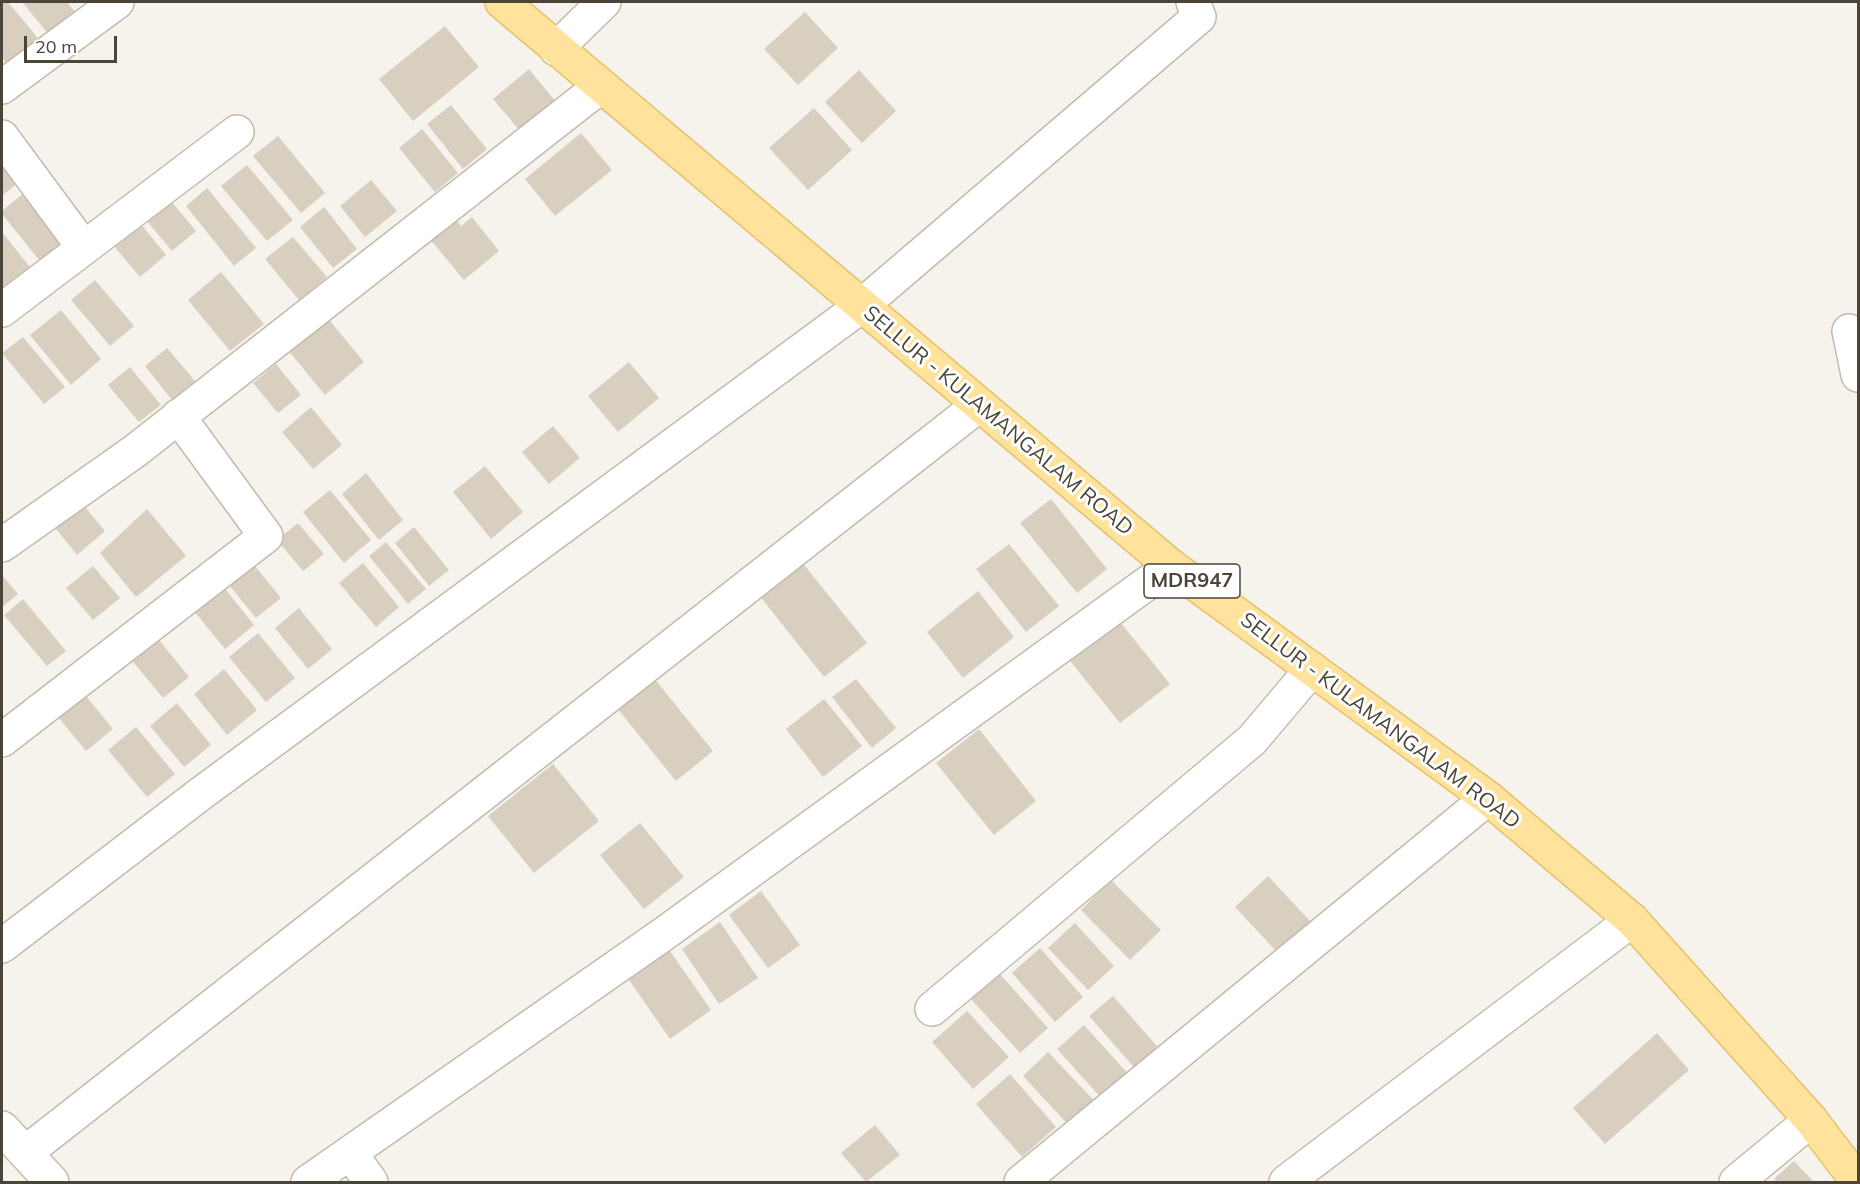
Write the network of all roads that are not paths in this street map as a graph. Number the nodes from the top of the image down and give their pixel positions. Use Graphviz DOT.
graph roads {
  1 [pos="117,2"];
  2 [pos="502,2"];
  3 [pos="604,2"];
  4 [pos="1193,2"];
  5 [pos="556,49"];
  6 [pos="601,86"];
  7 [pos="2,87"];
  8 [pos="237,132"];
  9 [pos="2,137"];
  10 [pos="84,248"];
  11 [pos="860,307"];
  12 [pos="2,310"];
  13 [pos="1849,331"];
  14 [pos="1858,375"];
  15 [pos="979,405"];
  16 [pos="178,416"];
  17 [pos="2,545"];
  18 [pos="1171,566"];
  19 [pos="1312,669"];
  20 [pos="2,740"];
  21 [pos="1488,798"];
  22 [pos="1632,920"];
  23 [pos="2,946"];
  24 [pos="932,1009"];
  25 [pos="1811,1120"];
  26 [pos="9,1138"];
  27 [pos="350,1154"];
  28 [pos="1855,1171"];
  29 [pos="52,1182"];
  30 [pos="308,1182"];
  31 [pos="371,1182"];
  32 [pos="1022,1182"];
  33 [pos="1286,1182"];
  34 [pos="1736,1182"];
  1 -- 7 [label="street"];
  2 -- 5 [label="main road, SELLUR - KULAMANGALAM ROAD / MDR947"];
  3 -- 5 [label="street"];
  4 -- 11 [label="street"];
  5 -- 6 [label="main road, SELLUR - KULAMANGALAM ROAD / MDR947"];
  6 -- 11 [label="main road, SELLUR - KULAMANGALAM ROAD / MDR947"];
  6 -- 16 [label="street"];
  8 -- 10 [label="street"];
  9 -- 10 [label="street"];
  10 -- 12 [label="street"];
  11 -- 15 [label="main road, SELLUR - KULAMANGALAM ROAD / MDR947"];
  11 -- 23 [label="street"];
  13 -- 14 [label="street"];
  15 -- 18 [label="main road, SELLUR - KULAMANGALAM ROAD / MDR947"];
  15 -- 26 [label="street"];
  16 -- 17 [label="street"];
  16 -- 20 [label="street"];
  18 -- 19 [label="main road, SELLUR - KULAMANGALAM ROAD / MDR947"];
  18 -- 27 [label="street"];
  19 -- 21 [label="main road, SELLUR - KULAMANGALAM ROAD / MDR947"];
  19 -- 24 [label="street"];
  21 -- 22 [label="main road, SELLUR - KULAMANGALAM ROAD / MDR947"];
  21 -- 32 [label="street"];
  22 -- 25 [label="main road, SELLUR - KULAMANGALAM ROAD / MDR947"];
  22 -- 33 [label="street"];
  25 -- 28 [label="main road, SELLUR - KULAMANGALAM ROAD / MDR947"];
  25 -- 34 [label="street"];
  26 -- 29 [label="street"];
  27 -- 30 [label="street"];
  27 -- 31 [label="street"];
}
